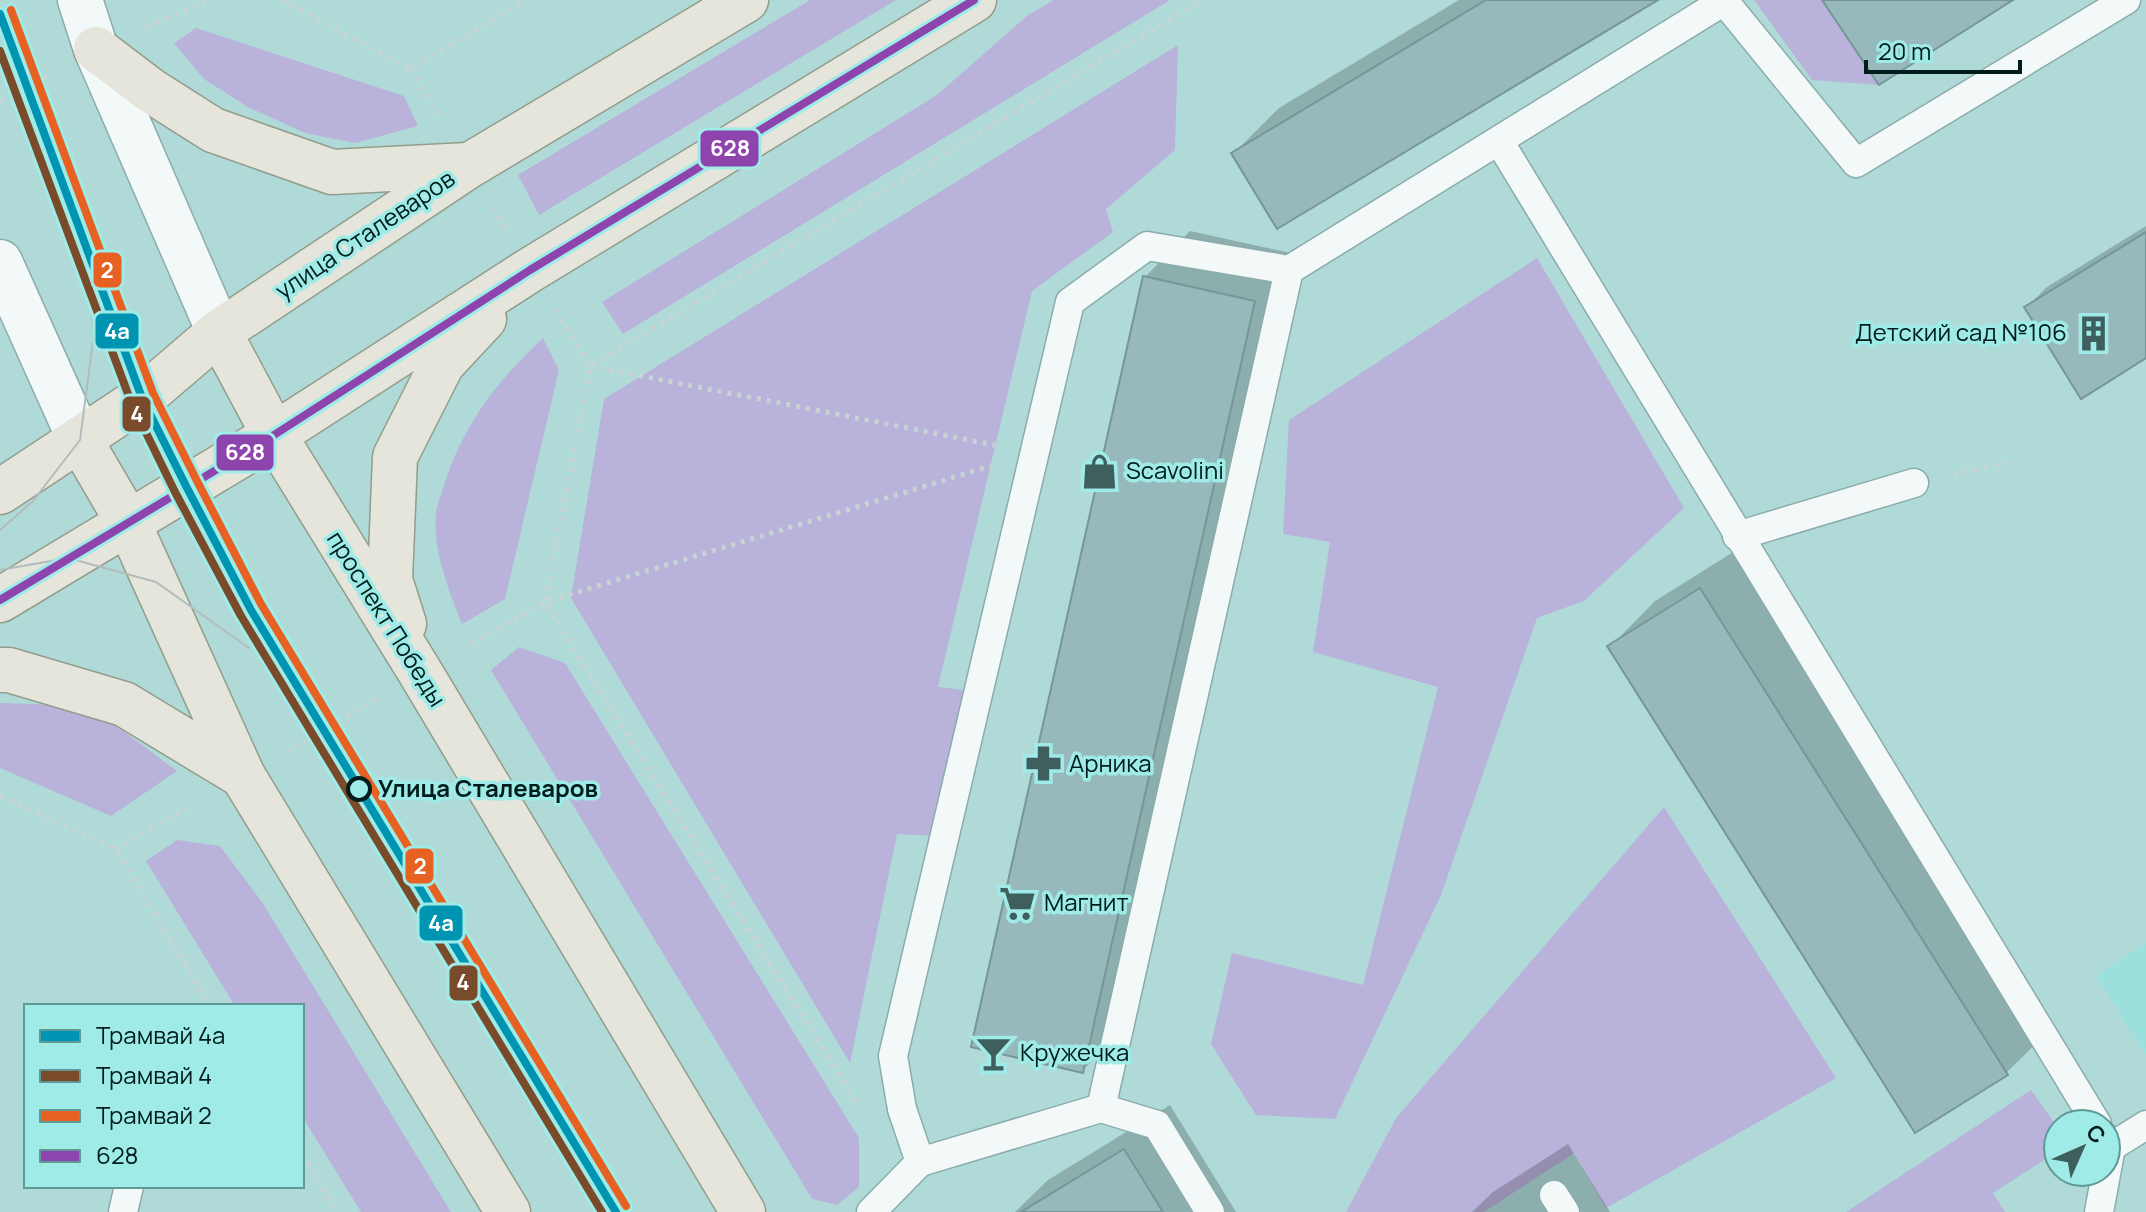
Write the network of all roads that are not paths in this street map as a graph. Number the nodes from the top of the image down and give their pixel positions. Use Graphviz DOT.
graph roads {
  1 [pos="80,0"];
  2 [pos="746,0"];
  3 [pos="974,0"];
  4 [pos="2126,0"];
  5 [pos="96,49"];
  6 [pos="1499,141"];
  7 [pos="470,165"];
  8 [pos="0,262"];
  9 [pos="530,270"];
  10 [pos="1289,270"];
  11 [pos="219,332"];
  12 [pos="274,435"];
  13 [pos="80,440"];
  14 [pos="1914,483"];
  15 [pos="0,492"];
  16 [pos="128,522"];
  17 [pos="1737,536"];
  18 [pos="0,600"];
  19 [pos="0,670"];
  20 [pos="420,672"];
  21 [pos="243,776"];
  22 [pos="1101,1108"];
  23 [pos="2088,1108"];
  24 [pos="2146,1125"];
  25 [pos="2122,1131"];
  26 [pos="920,1162"];
  27 [pos="129,1188"];
  28 [pos="2101,1188"];
  29 [pos="123,1212"];
  30 [pos="508,1212"];
  31 [pos="743,1212"];
  32 [pos="871,1212"];
  33 [pos="1210,1212"];
  34 [pos="2099,1212"];
  1 -- 5 [label="main road, проспект Победы"];
  2 -- 7 [label="main road, улица Сталеваров"];
  3 -- 9 [label="main road"];
  4 -- 6 [label="lane"];
  5 -- 7 [label="main road"];
  5 -- 11 [label="main road, проспект Победы"];
  6 -- 10 [label="lane"];
  6 -- 17 [label="lane"];
  7 -- 11 [label="main road, улица Сталеваров"];
  8 -- 13 [label="main road"];
  9 -- 12 [label="main road"];
  9 -- 20 [label="main road"];
  10 -- 22 [label="lane"];
  10 -- 26 [label="lane"];
  11 -- 12 [label="main road, проспект Победы"];
  11 -- 13 [label="main road, улица Сталеваров"];
  12 -- 16 [label="main road"];
  12 -- 20 [label="main road, проспект Победы"];
  13 -- 15 [label="main road, улица Сталеваров"];
  13 -- 16 [label="main road"];
  14 -- 17 [label="lane"];
  16 -- 18 [label="main road"];
  16 -- 21 [label="main road"];
  17 -- 23 [label="lane"];
  19 -- 21 [label="main road"];
  20 -- 31 [label="main road, проспект Победы"];
  21 -- 30 [label="main road"];
  22 -- 26 [label="lane"];
  22 -- 33 [label="lane"];
  24 -- 25 [label="lane"];
  26 -- 32 [label="lane"];
  27 -- 29 [label="lane"];
  28 -- 34 [label="lane"];
}
